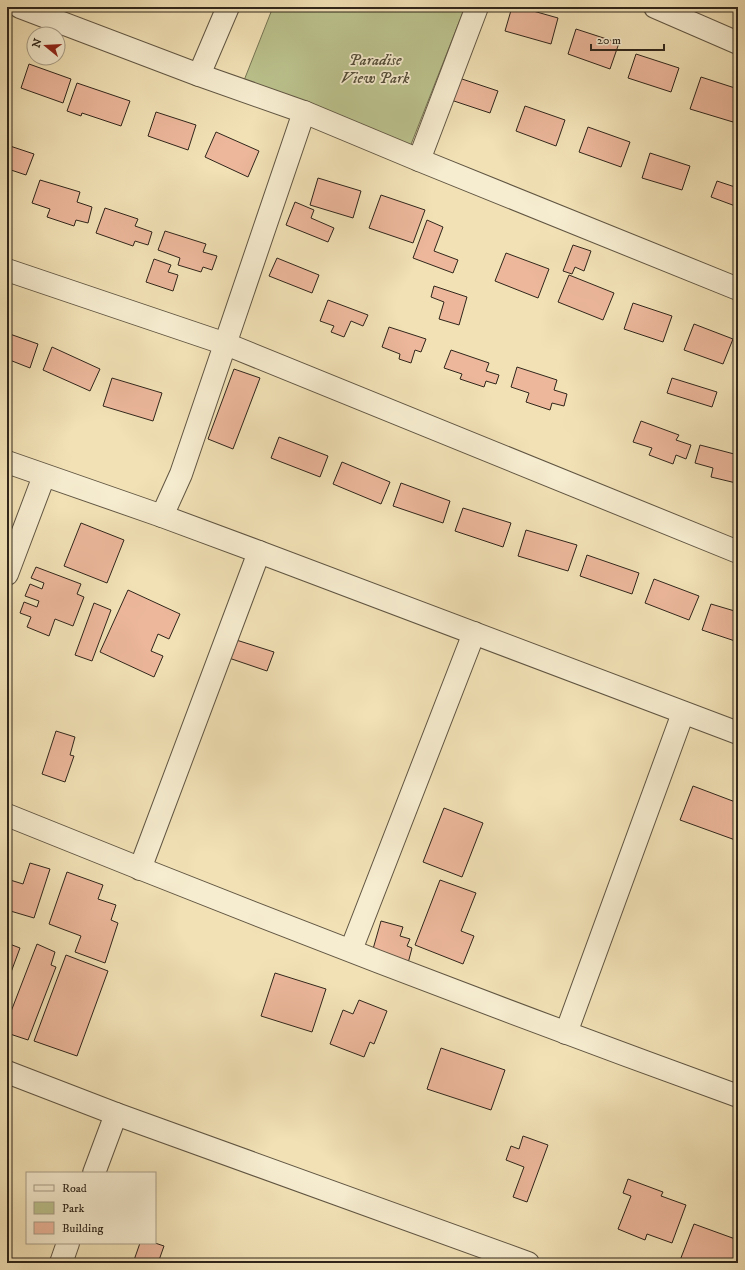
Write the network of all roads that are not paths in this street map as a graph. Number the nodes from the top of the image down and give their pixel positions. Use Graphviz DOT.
graph roads {
  1 [pos="20,7"];
  2 [pos="228,7"];
  3 [pos="477,7"];
  4 [pos="655,7"];
  5 [pos="738,43"];
  6 [pos="199,75"];
  7 [pos="304,112"];
  8 [pos="419,160"];
  9 [pos="7,270"];
  10 [pos="738,289"];
  11 [pos="226,344"];
  12 [pos="7,462"];
  13 [pos="44,476"];
  14 [pos="162,516"];
  15 [pos="259,552"];
  16 [pos="738,552"];
  17 [pos="7,574"];
  18 [pos="474,633"];
  19 [pos="683,712"];
  20 [pos="738,733"];
  21 [pos="7,815"];
  22 [pos="140,869"];
  23 [pos="351,950"];
  24 [pos="566,1033"];
  25 [pos="7,1072"];
  26 [pos="738,1096"];
  27 [pos="116,1114"];
  28 [pos="94,1172"];
  29 [pos="68,1244"];
  30 [pos="61,1263"];
  31 [pos="528,1263"];
  1 -- 6 [label="street"];
  2 -- 6 [label="street"];
  3 -- 8 [label="street"];
  4 -- 5 [label="street"];
  6 -- 7 [label="street"];
  7 -- 8 [label="street"];
  7 -- 11 [label="street"];
  8 -- 10 [label="street"];
  9 -- 11 [label="street"];
  11 -- 14 [label="street"];
  11 -- 16 [label="street"];
  12 -- 13 [label="street"];
  13 -- 14 [label="street"];
  13 -- 17 [label="street"];
  14 -- 15 [label="street"];
  15 -- 18 [label="street"];
  15 -- 22 [label="street"];
  18 -- 19 [label="street"];
  18 -- 23 [label="street"];
  19 -- 20 [label="street"];
  19 -- 24 [label="street"];
  21 -- 22 [label="street"];
  22 -- 23 [label="street"];
  23 -- 24 [label="street"];
  24 -- 26 [label="street"];
  25 -- 27 [label="street"];
  27 -- 28 [label="street"];
  27 -- 31 [label="street"];
  29 -- 30 [label="street"];
}
